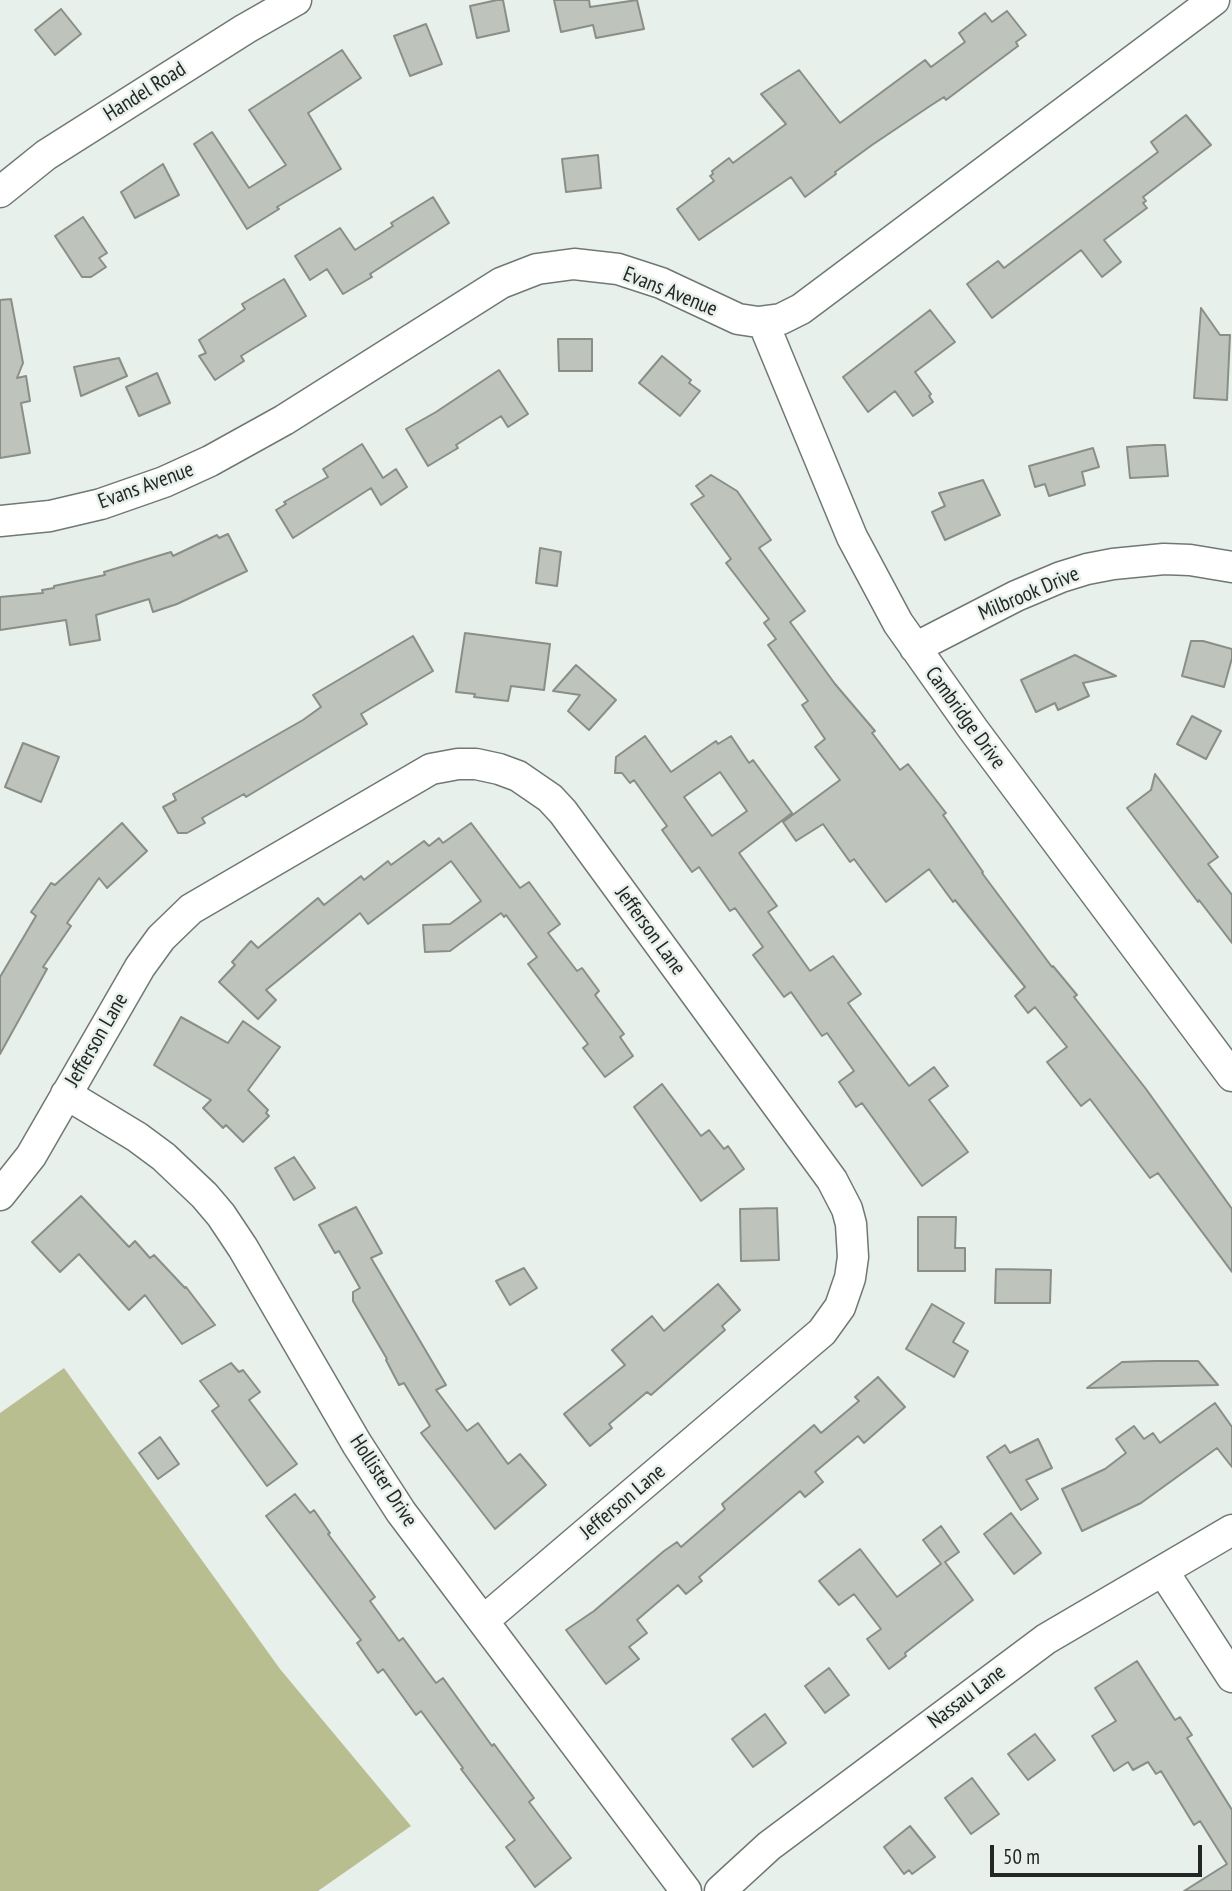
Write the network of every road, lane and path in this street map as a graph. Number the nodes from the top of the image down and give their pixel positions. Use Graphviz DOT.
graph roads {
  1 [pos="296,0"];
  2 [pos="1214,0"];
  3 [pos="0,192"];
  4 [pos="763,322"];
  5 [pos="0,521"];
  6 [pos="1232,567"];
  7 [pos="915,648"];
  8 [pos="1232,1076"];
  9 [pos="66,1094"];
  10 [pos="0,1195"];
  11 [pos="1232,1530"];
  12 [pos="1163,1571"];
  13 [pos="483,1621"];
  14 [pos="1232,1677"];
  15 [pos="686,1891"];
  16 [pos="720,1891"];
  1 -- 3 [label="street, Handel Road"];
  2 -- 4 [label="street, Evans Avenue"];
  4 -- 5 [label="street, Evans Avenue"];
  4 -- 7 [label="street, Cambridge Drive"];
  6 -- 7 [label="street, Milbrook Drive"];
  7 -- 8 [label="street, Cambridge Drive"];
  9 -- 10 [label="street, Jefferson Lane"];
  9 -- 13 [label="street, Hollister Drive"];
  9 -- 13 [label="street, Jefferson Lane"];
  11 -- 12 [label="street, Nassau Lane"];
  12 -- 14 [label="street"];
  12 -- 16 [label="street, Nassau Lane"];
  13 -- 15 [label="street, Hollister Drive"];
}
